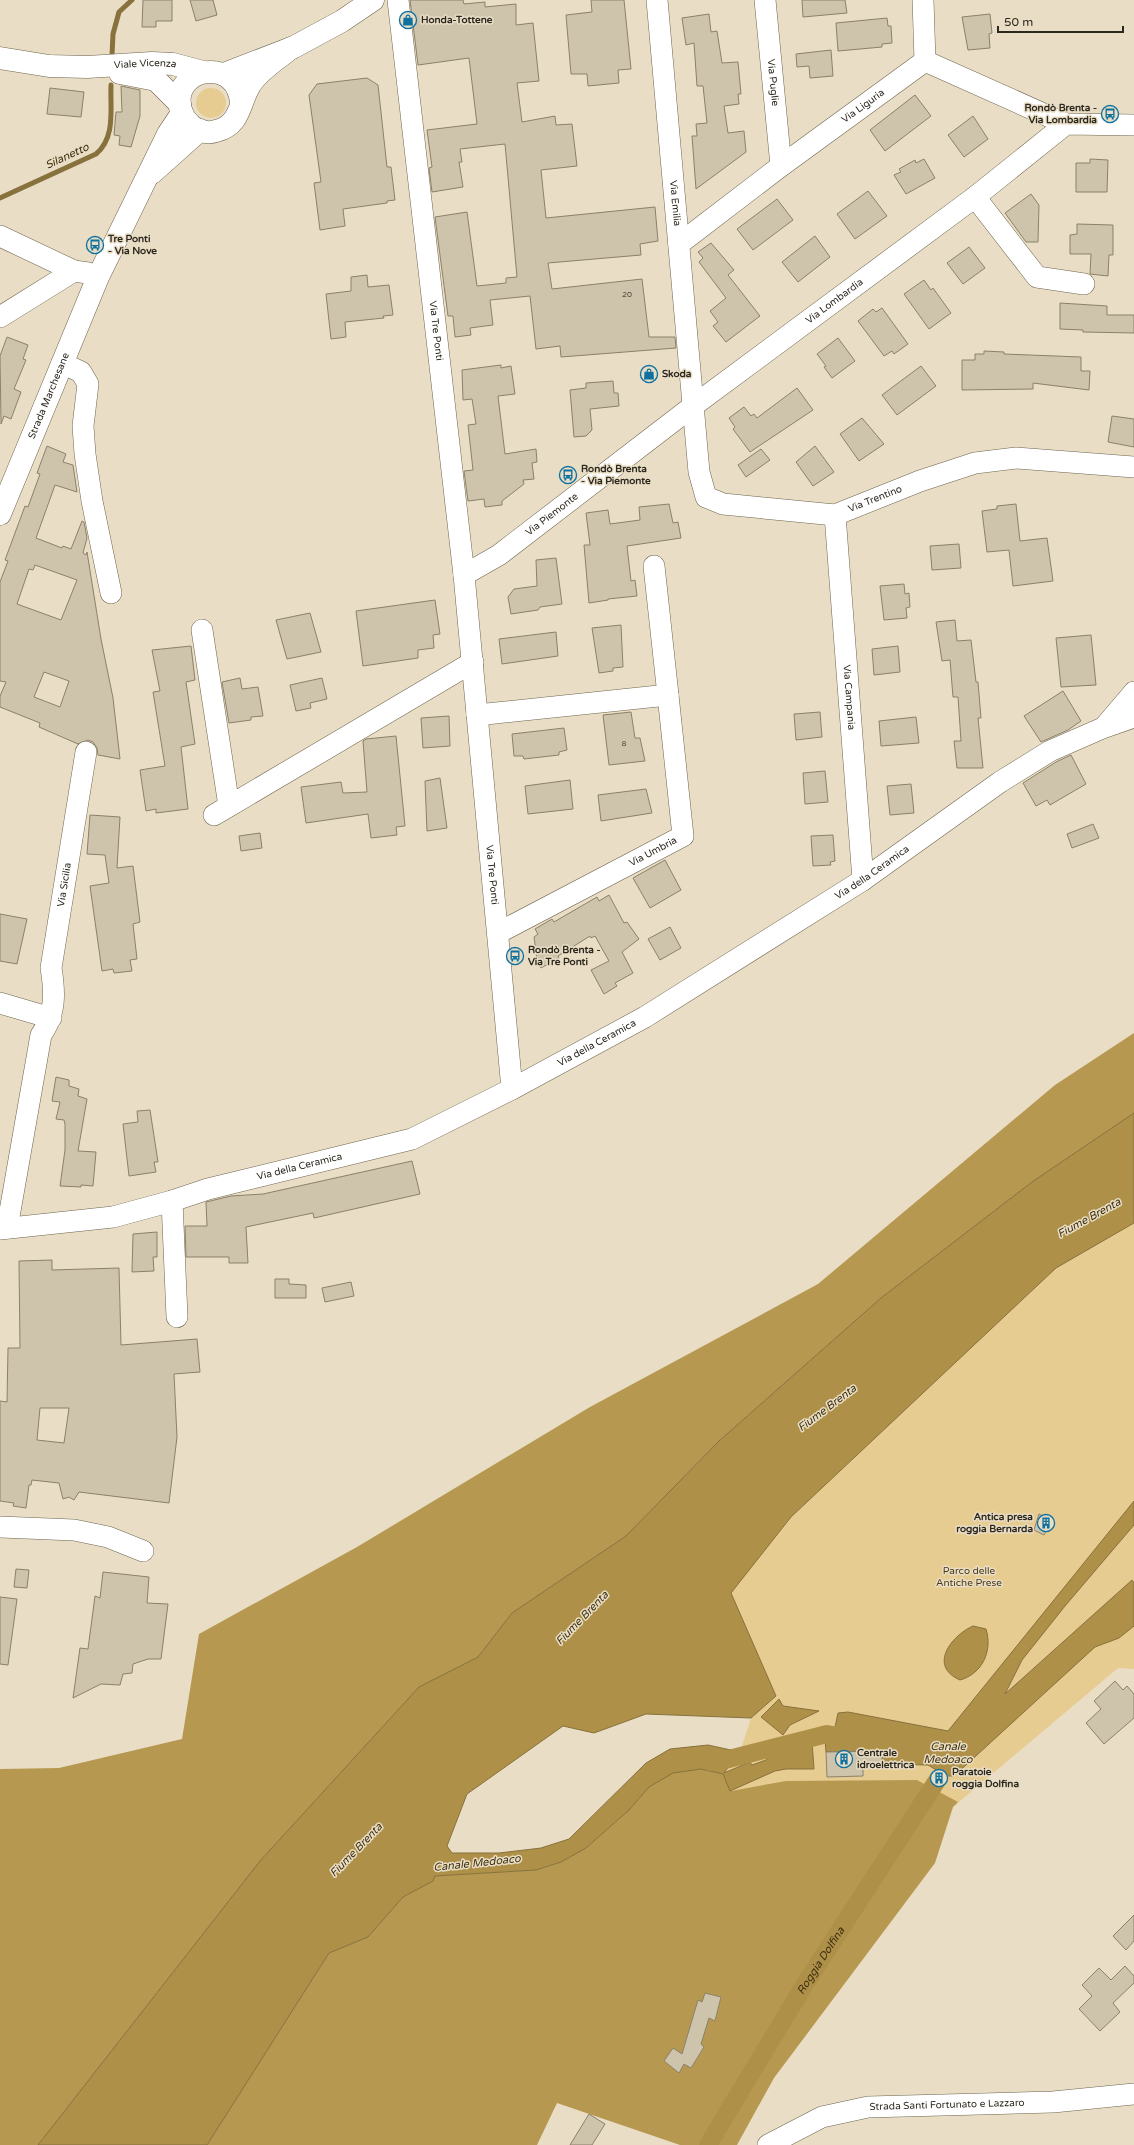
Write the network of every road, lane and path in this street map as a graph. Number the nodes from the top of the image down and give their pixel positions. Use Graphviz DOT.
graph roads {
  1 [pos="373,0"];
  2 [pos="398,0"];
  3 [pos="765,0"];
  4 [pos="923,0"];
  5 [pos="660,2"];
  6 [pos="291,48"];
  7 [pos="0,58"];
  8 [pos="925,60"];
  9 [pos="88,67"];
  10 [pos="213,73"];
  11 [pos="241,104"];
  12 [pos="181,109"];
  13 [pos="1066,124"];
  14 [pos="1134,125"];
  15 [pos="200,130"];
  16 [pos="781,166"];
  17 [pos="145,179"];
  18 [pos="975,197"];
  19 [pos="0,236"];
  20 [pos="679,244"];
  21 [pos="74,271"];
  22 [pos="98,277"];
  23 [pos="1084,284"];
  24 [pos="0,317"];
  25 [pos="62,363"];
  26 [pos="693,406"];
  27 [pos="1134,467"];
  28 [pos="0,514"];
  29 [pos="835,515"];
  30 [pos="654,566"];
  31 [pos="464,575"];
  32 [pos="111,593"];
  33 [pos="202,630"];
  34 [pos="473,662"];
  35 [pos="1134,692"];
  36 [pos="668,695"];
  37 [pos="478,715"];
  38 [pos="1134,717"];
  39 [pos="1105,727"];
  40 [pos="86,752"];
  41 [pos="863,880"];
  42 [pos="498,933"];
  43 [pos="0,1003"];
  44 [pos="51,1018"];
  45 [pos="512,1088"];
  46 [pos="172,1201"];
  47 [pos="3,1228"];
  48 [pos="178,1317"];
  49 [pos="0,1527"];
  50 [pos="143,1551"];
  51 [pos="1134,2094"];
  52 [pos="768,2145"];
  1 -- 6 [label="main road, Viale Vicenza"];
  2 -- 31 [label="street, Via Tre Ponti"];
  3 -- 16 [label="street, Via Puglie"];
  4 -- 8 [label="street"];
  5 -- 20 [label="street, Via Emilia"];
  6 -- 10 [label="main road, Viale Vicenza"];
  6 -- 11 [label="main road, Viale Vicenza"];
  7 -- 9 [label="main road, Viale Vicenza"];
  8 -- 13 [label="street"];
  8 -- 16 [label="street, Via Liguria"];
  9 -- 10 [label="main road, Viale Vicenza"];
  9 -- 12 [label="main road, Viale Vicenza"];
  10 -- 11 [label="main road"];
  10 -- 12 [label="main road, Viale Vicenza"];
  11 -- 15 [label="main road, Viale Vicenza"];
  12 -- 15 [label="main road, Viale Vicenza"];
  12 -- 17 [label="main road, Strada Marchesane"];
  13 -- 14 [label="street"];
  13 -- 18 [label="street, Via Lombardia"];
  15 -- 17 [label="main road, Strada Marchesane"];
  16 -- 20 [label="street, Via Liguria"];
  17 -- 22 [label="main road, Strada Marchesane"];
  18 -- 23 [label="street"];
  18 -- 26 [label="street, Via Lombardia"];
  19 -- 21 [label="street"];
  20 -- 26 [label="street, Via Emilia"];
  21 -- 22 [label="street"];
  21 -- 24 [label="street"];
  22 -- 25 [label="main road, Strada Marchesane"];
  25 -- 28 [label="main road, Strada Marchesane"];
  25 -- 32 [label="street"];
  26 -- 29 [label="street, Via Trentino"];
  26 -- 31 [label="street, Via Piemonte"];
  27 -- 29 [label="street, Via Trentino"];
  29 -- 41 [label="street, Via Campania"];
  30 -- 36 [label="street, Via Umbria"];
  31 -- 34 [label="street, Via Tre Ponti"];
  33 -- 34 [label="street"];
  34 -- 37 [label="street, Via Tre Ponti"];
  35 -- 39 [label="street"];
  36 -- 37 [label="street"];
  36 -- 42 [label="street, Via Umbria"];
  37 -- 42 [label="street, Via Tre Ponti"];
  38 -- 39 [label="street, Via della Ceramica"];
  39 -- 41 [label="street, Via della Ceramica"];
  40 -- 44 [label="street, Via Sicilia"];
  41 -- 45 [label="street, Via della Ceramica"];
  42 -- 45 [label="street, Via Tre Ponti"];
  43 -- 44 [label="street"];
  44 -- 47 [label="street, Via Sicilia"];
  45 -- 46 [label="street, Via della Ceramica"];
  46 -- 47 [label="street, Via della Ceramica"];
  46 -- 48 [label="street"];
  49 -- 50 [label="street"];
  51 -- 52 [label="street, Strada Santi Fortunato e Lazzaro"];
}
